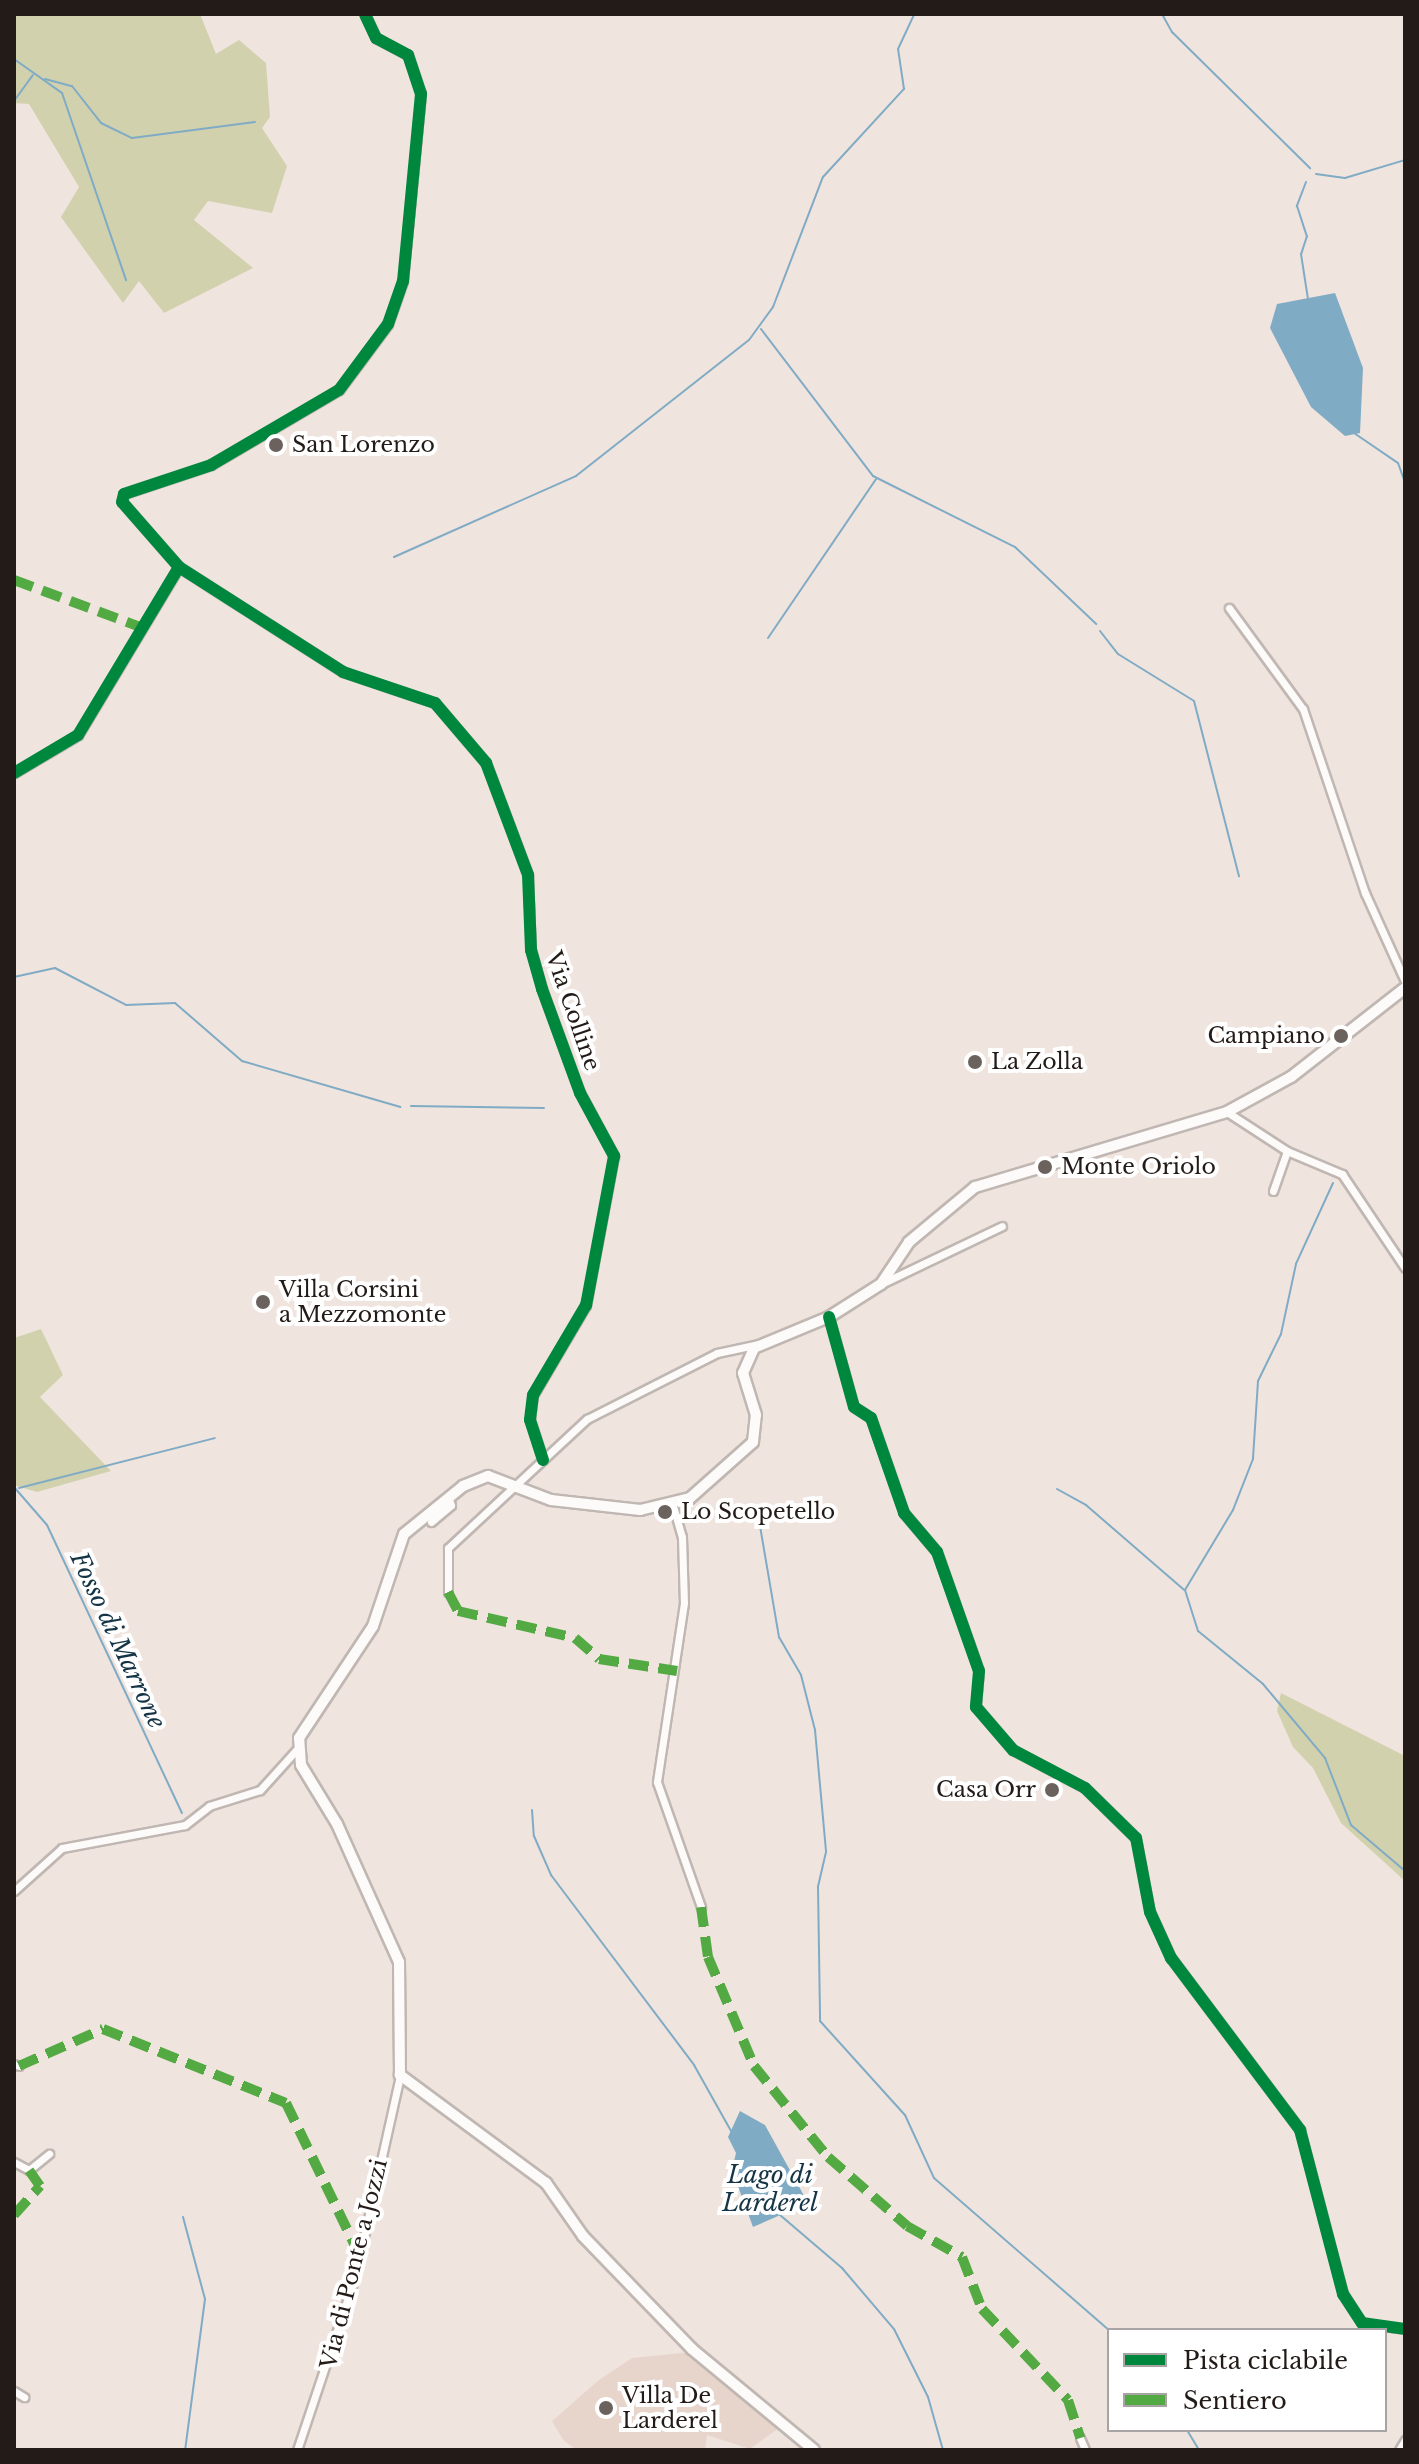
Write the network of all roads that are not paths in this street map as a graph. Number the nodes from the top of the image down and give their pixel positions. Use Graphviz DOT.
graph roads {
  1 [pos="365,14"];
  2 [pos="179,567"];
  3 [pos="1229,608"];
  4 [pos="14,773"];
  5 [pos="1405,981"];
  6 [pos="1405,988"];
  7 [pos="1227,1112"];
  8 [pos="1287,1151"];
  9 [pos="1273,1191"];
  10 [pos="1002,1226"];
  11 [pos="1405,1268"];
  12 [pos="881,1284"];
  13 [pos="829,1317"];
  14 [pos="759,1344"];
  15 [pos="543,1460"];
  16 [pos="514,1488"];
  17 [pos="448,1497"];
  18 [pos="673,1506"];
  19 [pos="431,1522"];
  20 [pos="448,1592"];
  21 [pos="298,1748"];
  22 [pos="14,1891"];
  23 [pos="701,1907"];
  24 [pos="400,2075"];
  25 [pos="49,2154"];
  26 [pos="14,2162"];
  27 [pos="1405,2329"];
  28 [pos="14,2391"];
  29 [pos="24,2397"];
  30 [pos="1080,2438"];
  31 [pos="1405,2440"];
  32 [pos="297,2450"];
  33 [pos="814,2450"];
  34 [pos="1085,2450"];
  35 [pos="1399,2450"];
  1 -- 2 [label="street, Via Colline"];
  2 -- 4 [label="street"];
  2 -- 15 [label="street, Via Colline"];
  3 -- 5 [label="street"];
  6 -- 7 [label="main road"];
  7 -- 8 [label="street"];
  7 -- 12 [label="main road"];
  8 -- 9 [label="street"];
  8 -- 11 [label="street"];
  10 -- 12 [label="street"];
  12 -- 13 [label="main road"];
  13 -- 14 [label="main road"];
  13 -- 27 [label="street"];
  14 -- 15 [label="street"];
  14 -- 18 [label="main road"];
  15 -- 16 [label="street"];
  16 -- 17 [label="main road"];
  16 -- 18 [label="main road"];
  16 -- 20 [label="street"];
  17 -- 19 [label="street"];
  17 -- 21 [label="main road"];
  18 -- 23 [label="street"];
  21 -- 22 [label="street"];
  21 -- 24 [label="main road"];
  24 -- 32 [label="street, Via di Ponte a Jozzi"];
  24 -- 33 [label="main road"];
  25 -- 26 [label="street"];
  28 -- 29 [label="street"];
  30 -- 34 [label="street"];
  31 -- 35 [label="street"];
}
